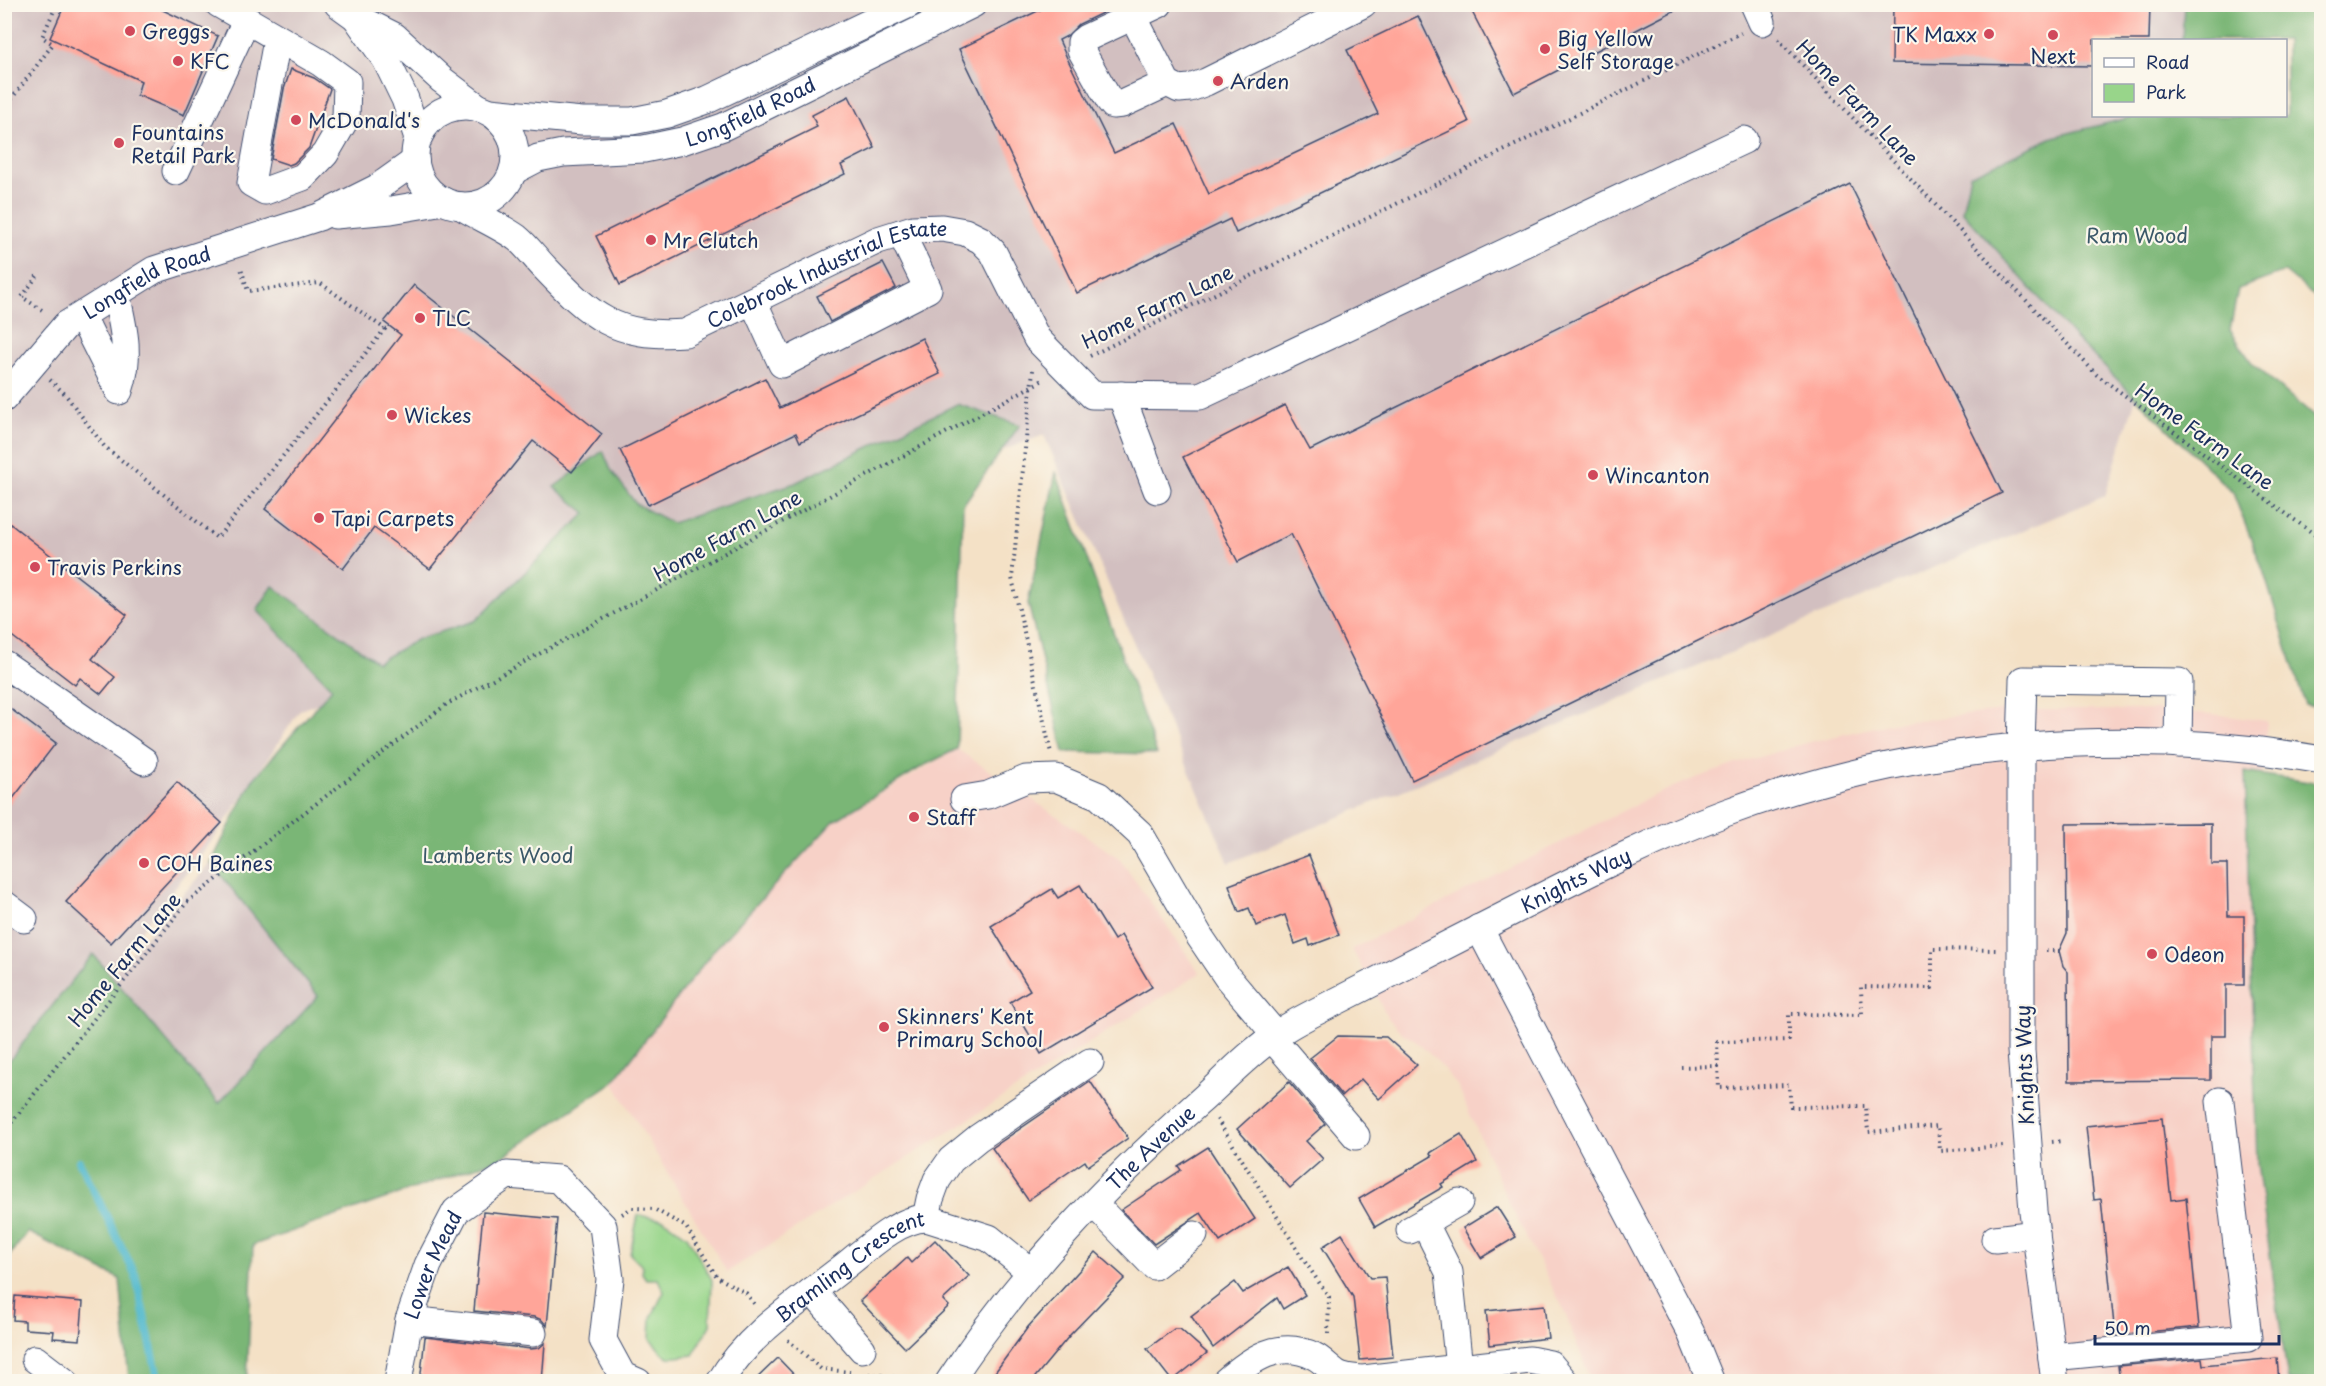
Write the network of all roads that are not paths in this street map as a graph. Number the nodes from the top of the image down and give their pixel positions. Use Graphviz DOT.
graph roads {
  1 [pos="219,4"];
  2 [pos="973,4"];
  3 [pos="1159,4"];
  4 [pos="1363,4"];
  5 [pos="901,6"];
  6 [pos="347,11"];
  7 [pos="1133,16"];
  8 [pos="246,21"];
  9 [pos="277,40"];
  10 [pos="1167,83"];
  11 [pos="484,110"];
  12 [pos="1744,140"];
  13 [pos="417,150"];
  14 [pos="176,171"];
  15 [pos="510,177"];
  16 [pos="452,203"];
  17 [pos="319,217"];
  18 [pos="902,233"];
  19 [pos="517,238"];
  20 [pos="116,294"];
  21 [pos="753,301"];
  22 [pos="74,321"];
  23 [pos="1121,395"];
  24 [pos="4,398"];
  25 [pos="1157,490"];
  26 [pos="4,664"];
  27 [pos="2178,744"];
  28 [pos="2021,747"];
  29 [pos="2322,760"];
  30 [pos="144,761"];
  31 [pos="964,799"];
  32 [pos="1479,928"];
  33 [pos="1402,967"];
  34 [pos="1274,1036"];
  35 [pos="1090,1062"];
  36 [pos="2220,1101"];
  37 [pos="1356,1136"];
  38 [pos="1459,1202"];
  39 [pos="1094,1204"];
  40 [pos="927,1218"];
  41 [pos="2036,1234"];
  42 [pos="1194,1235"];
  43 [pos="1995,1239"];
  44 [pos="1031,1272"];
  45 [pos="812,1291"];
  46 [pos="409,1320"];
  47 [pos="532,1333"];
  48 [pos="35,1359"];
  49 [pos="861,1365"];
  50 [pos="1459,1368"];
  51 [pos="2053,1369"];
  52 [pos="65,1382"];
  53 [pos="398,1382"];
  54 [pos="638,1382"];
  55 [pos="720,1382"];
  56 [pos="949,1382"];
  57 [pos="1226,1382"];
  58 [pos="1565,1382"];
  59 [pos="1711,1382"];
  1 -- 8 [label="street"];
  2 -- 15 [label="street, Longfield Road"];
  3 -- 7 [label="street"];
  4 -- 10 [label="street"];
  5 -- 11 [label="street, Longfield Road"];
  6 -- 11 [label="street"];
  6 -- 13 [label="street"];
  7 -- 10 [label="street"];
  7 -- 10 [label="street"];
  8 -- 9 [label="street"];
  8 -- 14 [label="street"];
  9 -- 9 [label="street"];
  11 -- 13 [label="street"];
  11 -- 15 [label="street"];
  12 -- 23 [label="street"];
  13 -- 16 [label="street"];
  13 -- 17 [label="street, Longfield Road"];
  15 -- 16 [label="street"];
  15 -- 19 [label="street"];
  16 -- 17 [label="street, Longfield Road"];
  16 -- 19 [label="street, Colebrook Industrial Estate"];
  17 -- 20 [label="street, Longfield Road"];
  18 -- 21 [label="street, Colebrook Industrial Estate"];
  18 -- 21 [label="street"];
  18 -- 23 [label="street, Colebrook Industrial Estate"];
  19 -- 21 [label="street, Colebrook Industrial Estate"];
  20 -- 22 [label="street, Longfield Road"];
  20 -- 22 [label="street"];
  22 -- 24 [label="street, Longfield Road"];
  23 -- 25 [label="street"];
  26 -- 30 [label="street"];
  27 -- 28 [label="street, Knights Way"];
  27 -- 28 [label="street"];
  27 -- 29 [label="street, Knights Way"];
  28 -- 32 [label="street, Knights Way"];
  28 -- 41 [label="street, Knights Way"];
  31 -- 34 [label="street"];
  32 -- 33 [label="street, Knights Way"];
  32 -- 59 [label="street"];
  33 -- 34 [label="street, The Avenue"];
  34 -- 37 [label="street"];
  34 -- 39 [label="street, The Avenue"];
  35 -- 40 [label="street"];
  36 -- 51 [label="street"];
  38 -- 50 [label="street"];
  39 -- 42 [label="street"];
  39 -- 44 [label="street, The Avenue"];
  40 -- 44 [label="street, Bramling Crescent"];
  40 -- 45 [label="street, Bramling Crescent"];
  41 -- 43 [label="street"];
  41 -- 51 [label="street, Knights Way"];
  44 -- 56 [label="street, The Avenue"];
  45 -- 49 [label="street"];
  45 -- 55 [label="street, Bramling Crescent"];
  46 -- 47 [label="street"];
  46 -- 53 [label="street, Lower Mead"];
  46 -- 54 [label="street, Lower Mead"];
  48 -- 52 [label="street"];
  50 -- 57 [label="street"];
  50 -- 58 [label="street"];
}
